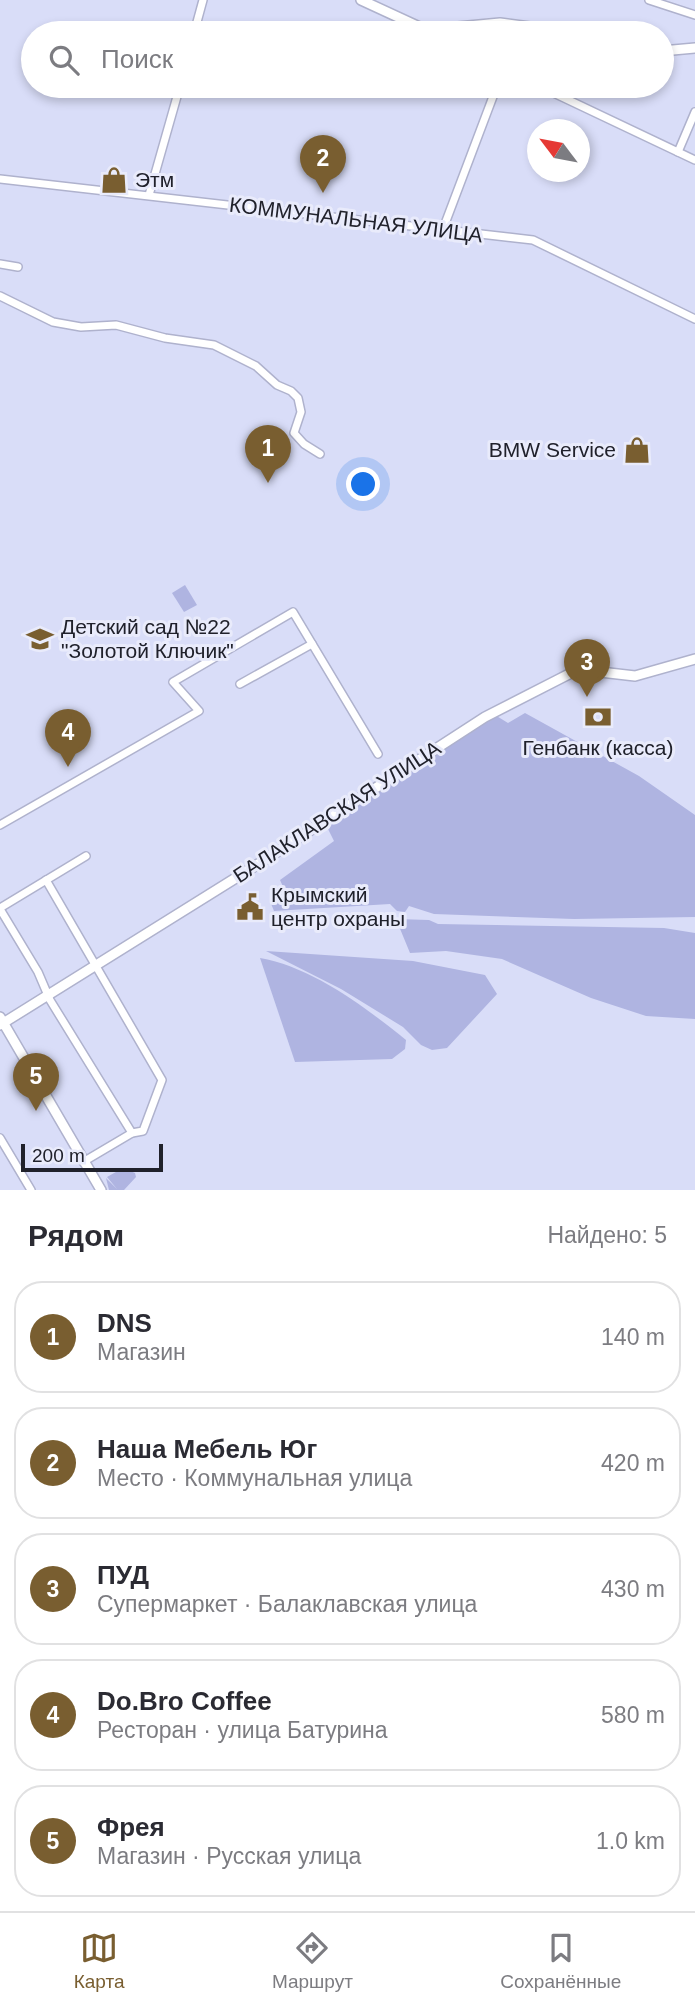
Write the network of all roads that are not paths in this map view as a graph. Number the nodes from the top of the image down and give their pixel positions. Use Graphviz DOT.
graph roads {
  1 [pos="204,0"];
  2 [pos="361,0"];
  3 [pos="649,0"];
  4 [pos="695,15"];
  5 [pos="198,21"];
  6 [pos="406,21"];
  7 [pos="695,48"];
  8 [pos="674,50"];
  9 [pos="177,98"];
  10 [pos="492,98"];
  11 [pos="564,98"];
  12 [pos="695,112"];
  13 [pos="678,152"];
  14 [pos="695,160"];
  15 [pos="0,179"];
  16 [pos="149,195"];
  17 [pos="443,229"];
  18 [pos="0,264"];
  19 [pos="18,267"];
  20 [pos="0,296"];
  21 [pos="695,319"];
  22 [pos="320,454"];
  23 [pos="312,644"];
  24 [pos="695,659"];
  25 [pos="240,684"];
  26 [pos="378,754"];
  27 [pos="0,825"];
  28 [pos="86,856"];
  29 [pos="46,880"];
  30 [pos="0,909"];
  31 [pos="95,966"];
  32 [pos="48,995"];
  33 [pos="1,1022"];
  34 [pos="132,1133"];
  35 [pos="0,1138"];
  36 [pos="83,1162"];
  37 [pos="31,1190"];
  38 [pos="101,1190"];
  1 -- 5 [label="street"];
  2 -- 6 [label="main road"];
  3 -- 4 [label="street"];
  7 -- 8 [label="main road"];
  9 -- 16 [label="street"];
  10 -- 17 [label="street"];
  11 -- 13 [label="street"];
  12 -- 13 [label="street"];
  13 -- 14 [label="street"];
  15 -- 16 [label="street, КОММУНАЛЬНАЯ УЛИЦА"];
  16 -- 17 [label="street, КОММУНАЛЬНАЯ УЛИЦА"];
  17 -- 21 [label="street, КОММУНАЛЬНАЯ УЛИЦА"];
  18 -- 19 [label="street"];
  20 -- 22 [label="street"];
  23 -- 25 [label="street"];
  23 -- 26 [label="street"];
  23 -- 27 [label="street"];
  24 -- 31 [label="main road, БАЛАКЛАВСКАЯ УЛИЦА"];
  28 -- 29 [label="street"];
  29 -- 30 [label="street"];
  29 -- 31 [label="street"];
  30 -- 32 [label="street"];
  31 -- 32 [label="main road, БАЛАКЛАВСКАЯ УЛИЦА"];
  31 -- 34 [label="street"];
  32 -- 33 [label="main road, БАЛАКЛАВСКАЯ УЛИЦА"];
  32 -- 34 [label="street"];
  33 -- 36 [label="main road"];
  34 -- 36 [label="street"];
  35 -- 37 [label="street"];
  36 -- 38 [label="main road"];
}
